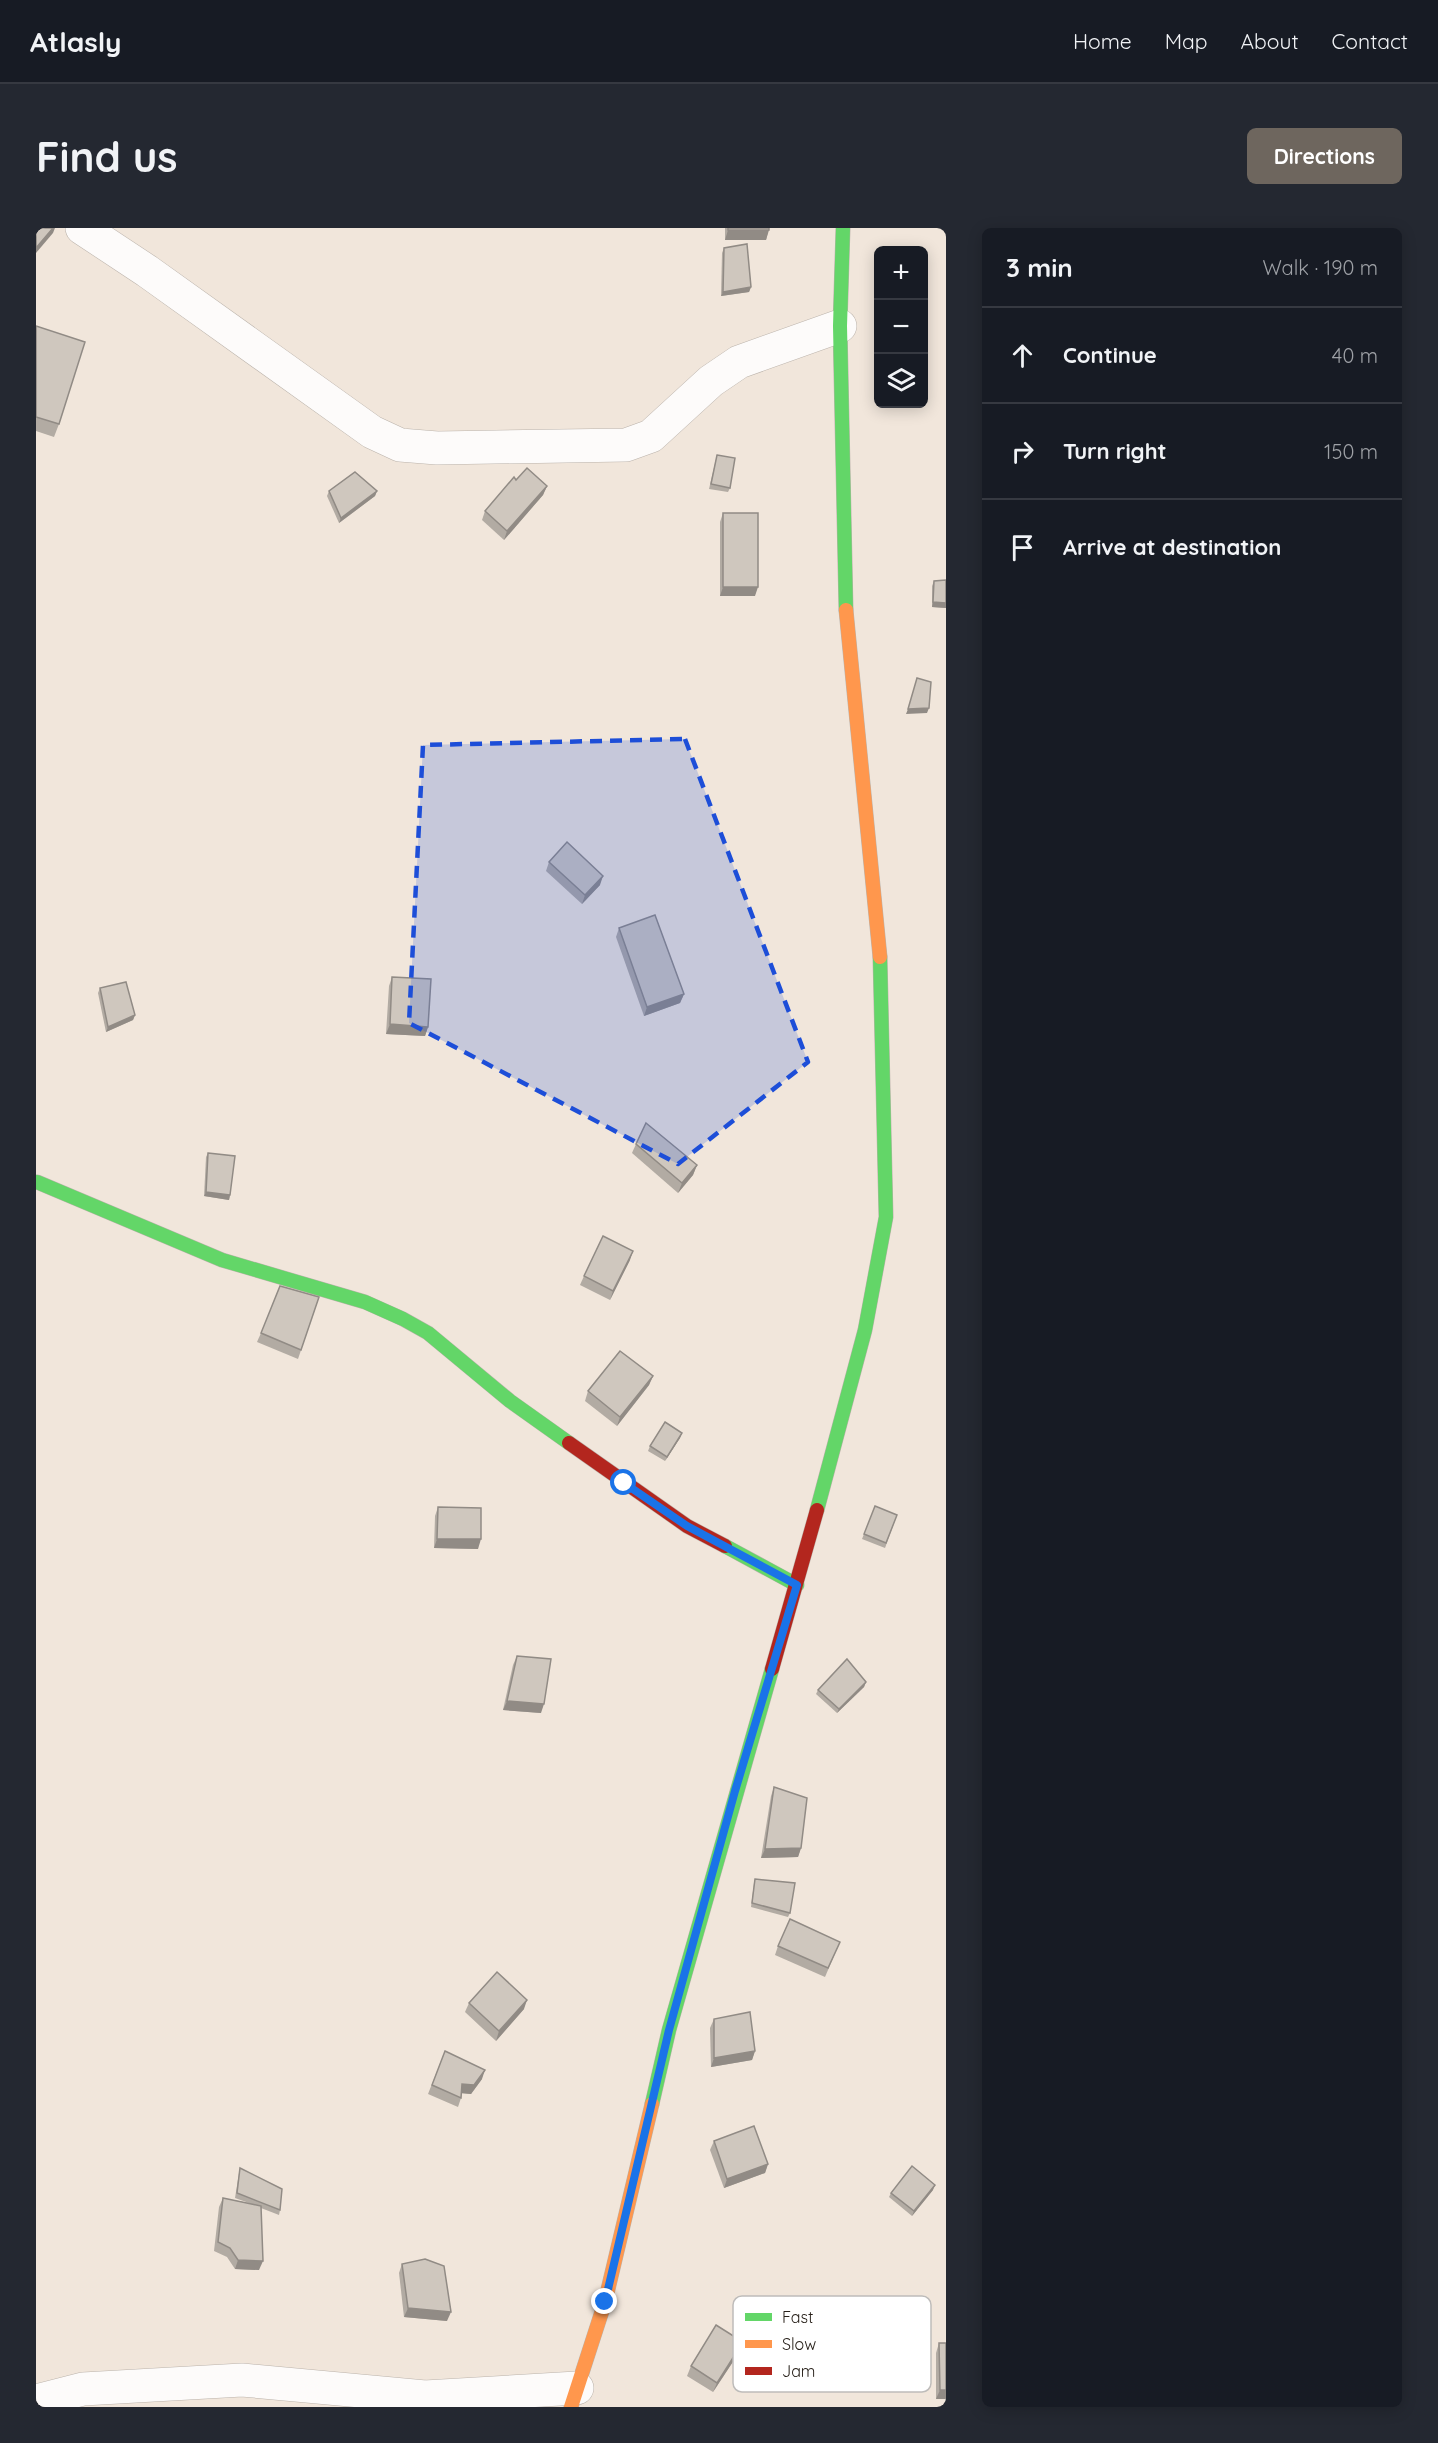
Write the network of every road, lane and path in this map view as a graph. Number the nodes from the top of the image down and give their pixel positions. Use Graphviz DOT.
graph roads {
  1 [pos="82,228"];
  2 [pos="843,228"];
  3 [pos="840,326"];
  4 [pos="38,1182"];
  5 [pos="797,1585"];
  6 [pos="574,2398"];
  7 [pos="36,2401"];
  1 -- 3 [label="street"];
  2 -- 3 [label="street"];
  3 -- 5 [label="street"];
  4 -- 5 [label="street"];
  5 -- 6 [label="street"];
  6 -- 7 [label="street"];
}
